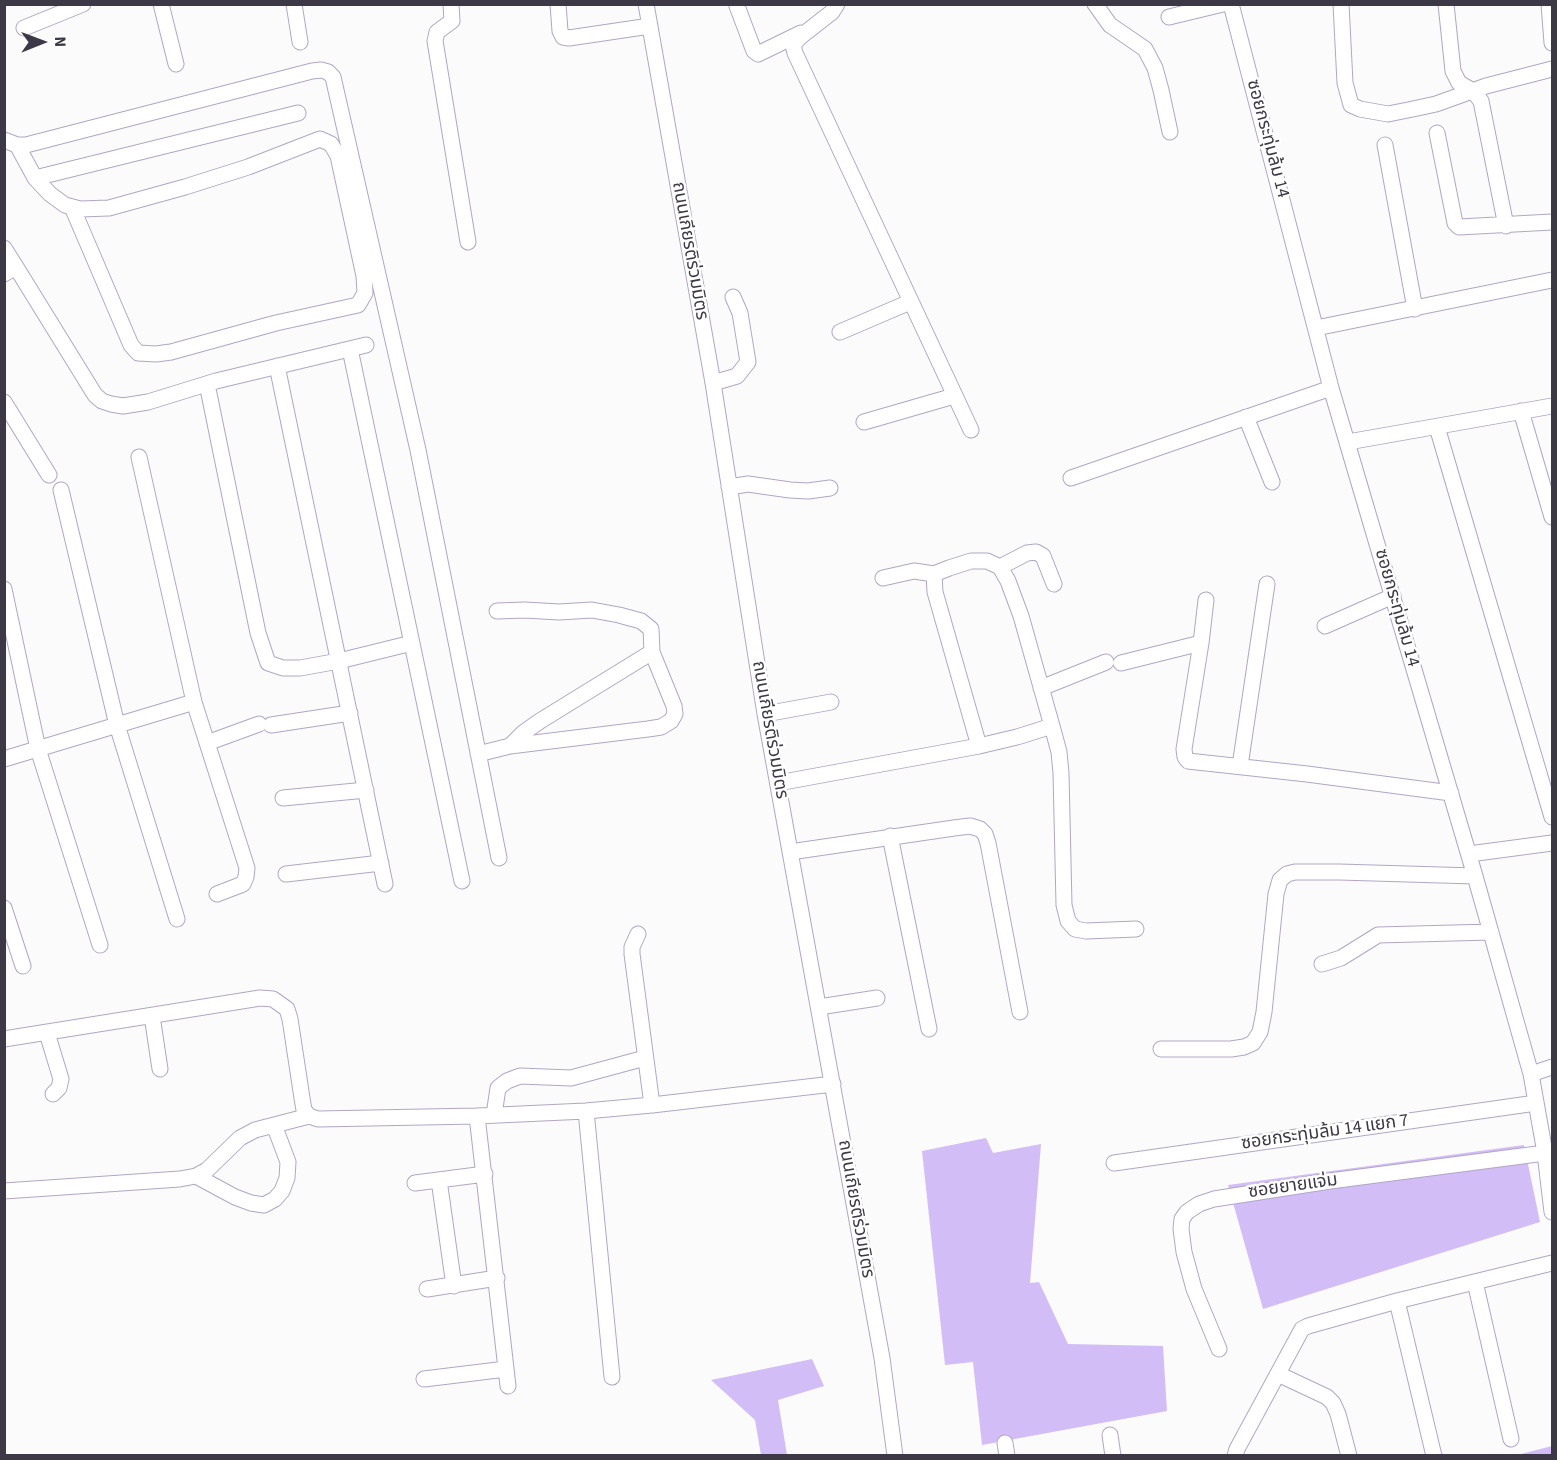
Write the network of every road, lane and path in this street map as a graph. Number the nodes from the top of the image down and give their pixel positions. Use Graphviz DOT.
graph roads {
  1 [pos="83,4"];
  2 [pos="161,4"];
  3 [pos="294,4"];
  4 [pos="451,4"];
  5 [pos="558,4"];
  6 [pos="646,4"];
  7 [pos="837,4"];
  8 [pos="1095,4"];
  9 [pos="1222,4"];
  10 [pos="1231,4"];
  11 [pos="1341,4"];
  12 [pos="1446,4"];
  13 [pos="1549,4"];
  14 [pos="737,6"];
  15 [pos="1169,17"];
  16 [pos="650,26"];
  17 [pos="24,28"];
  18 [pos="809,29"];
  19 [pos="300,42"];
  20 [pos="1552,44"];
  21 [pos="176,64"];
  22 [pos="1552,69"];
  23 [pos="1473,91"];
  24 [pos="298,113"];
  25 [pos="1170,132"];
  26 [pos="1437,133"];
  27 [pos="11,142"];
  28 [pos="1385,145"];
  29 [pos="35,178"];
  30 [pos="72,207"];
  31 [pos="1552,222"];
  32 [pos="1506,226"];
  33 [pos="468,242"];
  34 [pos="4,248"];
  35 [pos="10,271"];
  36 [pos="1552,280"];
  37 [pos="733,297"];
  38 [pos="910,302"];
  39 [pos="1415,309"];
  40 [pos="1316,328"];
  41 [pos="840,332"];
  42 [pos="366,345"];
  43 [pos="350,349"];
  44 [pos="277,366"];
  45 [pos="713,383"];
  46 [pos="207,384"];
  47 [pos="1331,388"];
  48 [pos="954,396"];
  49 [pos="4,402"];
  50 [pos="1552,406"];
  51 [pos="1521,411"];
  52 [pos="1246,417"];
  53 [pos="864,422"];
  54 [pos="1437,427"];
  55 [pos="971,430"];
  56 [pos="1348,442"];
  57 [pos="139,457"];
  58 [pos="49,475"];
  59 [pos="1071,478"];
  60 [pos="1272,482"];
  61 [pos="729,487"];
  62 [pos="830,488"];
  63 [pos="61,490"];
  64 [pos="1552,517"];
  65 [pos="1000,567"];
  66 [pos="934,574"];
  67 [pos="884,578"];
  68 [pos="1054,584"];
  69 [pos="1267,584"];
  70 [pos="4,589"];
  71 [pos="1393,596"];
  72 [pos="1206,600"];
  73 [pos="497,611"];
  74 [pos="1324,626"];
  75 [pos="412,643"];
  76 [pos="1201,643"];
  77 [pos="652,652"];
  78 [pos="339,661"];
  79 [pos="1041,688"];
  80 [pos="194,702"];
  81 [pos="831,702"];
  82 [pos="350,713"];
  83 [pos="765,714"];
  84 [pos="117,725"];
  85 [pos="1052,726"];
  86 [pos="207,743"];
  87 [pos="510,746"];
  88 [pos="979,746"];
  89 [pos="38,749"];
  90 [pos="478,754"];
  91 [pos="4,759"];
  92 [pos="1240,766"];
  93 [pos="778,783"];
  94 [pos="366,790"];
  95 [pos="1451,793"];
  96 [pos="283,798"];
  97 [pos="1552,817"];
  98 [pos="890,836"];
  99 [pos="1552,843"];
  100 [pos="790,852"];
  101 [pos="1469,854"];
  102 [pos="499,858"];
  103 [pos="381,863"];
  104 [pos="286,874"];
  105 [pos="1475,876"];
  106 [pos="462,880"];
  107 [pos="385,884"];
  108 [pos="217,894"];
  109 [pos="4,908"];
  110 [pos="177,919"];
  111 [pos="1136,928"];
  112 [pos="1491,933"];
  113 [pos="638,934"];
  114 [pos="100,945"];
  115 [pos="1322,964"];
  116 [pos="23,966"];
  117 [pos="877,998"];
  118 [pos="819,1007"];
  119 [pos="1020,1012"];
  120 [pos="152,1016"];
  121 [pos="929,1029"];
  122 [pos="47,1033"];
  123 [pos="4,1039"];
  124 [pos="1161,1049"];
  125 [pos="645,1058"];
  126 [pos="1552,1067"];
  127 [pos="160,1069"];
  128 [pos="1531,1074"];
  129 [pos="833,1084"];
  130 [pos="53,1094"];
  131 [pos="1536,1103"];
  132 [pos="652,1105"];
  133 [pos="586,1111"];
  134 [pos="494,1115"];
  135 [pos="309,1116"];
  136 [pos="477,1116"];
  137 [pos="274,1125"];
  138 [pos="1545,1153"];
  139 [pos="1114,1163"];
  140 [pos="485,1174"];
  141 [pos="196,1176"];
  142 [pos="439,1180"];
  143 [pos="415,1182"];
  144 [pos="4,1191"];
  145 [pos="1552,1212"];
  146 [pos="1552,1263"];
  147 [pos="497,1278"];
  148 [pos="1475,1282"];
  149 [pos="454,1286"];
  150 [pos="427,1289"];
  151 [pos="1397,1301"];
  152 [pos="1218,1349"];
  153 [pos="506,1369"];
  154 [pos="1278,1374"];
  155 [pos="612,1377"];
  156 [pos="424,1379"];
  157 [pos="508,1386"];
  158 [pos="1110,1435"];
  159 [pos="1511,1439"];
  160 [pos="895,1455"];
  161 [pos="1113,1455"];
  162 [pos="1235,1455"];
  163 [pos="1348,1455"];
  164 [pos="1434,1455"];
  1 -- 17 [label="street"];
  2 -- 21 [label="street"];
  3 -- 19 [label="street"];
  4 -- 33 [label="street"];
  5 -- 16 [label="street"];
  6 -- 16 [label="street, ถนนเกียรติร่วมมิตร"];
  7 -- 18 [label="street"];
  8 -- 25 [label="street"];
  9 -- 15 [label="street"];
  10 -- 40 [label="street, ซอยกระทุ่มล้ม 14"];
  11 -- 23 [label="street"];
  12 -- 23 [label="street"];
  13 -- 20 [label="street"];
  14 -- 18 [label="street"];
  16 -- 45 [label="street, ถนนเกียรติร่วมมิตร"];
  18 -- 38 [label="street"];
  22 -- 23 [label="street"];
  23 -- 32 [label="street"];
  24 -- 29 [label="street"];
  26 -- 32 [label="street"];
  27 -- 29 [label="street"];
  27 -- 90 [label="street"];
  28 -- 39 [label="street"];
  29 -- 30 [label="street"];
  30 -- 30 [label="street"];
  31 -- 32 [label="street"];
  34 -- 35 [label="street"];
  35 -- 46 [label="street"];
  36 -- 39 [label="street"];
  37 -- 45 [label="street"];
  38 -- 41 [label="street"];
  38 -- 48 [label="street"];
  39 -- 40 [label="street"];
  40 -- 47 [label="street, ซอยกระทุ่มล้ม 14"];
  42 -- 43 [label="street"];
  43 -- 44 [label="street"];
  43 -- 75 [label="street"];
  44 -- 46 [label="street"];
  44 -- 78 [label="street"];
  45 -- 61 [label="street, ถนนเกียรติร่วมมิตร"];
  46 -- 78 [label="street"];
  47 -- 52 [label="street"];
  47 -- 56 [label="street, ซอยกระทุ่มล้ม 14"];
  48 -- 53 [label="street"];
  48 -- 55 [label="street"];
  49 -- 58 [label="street"];
  50 -- 51 [label="street"];
  51 -- 54 [label="street"];
  51 -- 64 [label="street"];
  52 -- 59 [label="street"];
  52 -- 60 [label="street"];
  54 -- 56 [label="street"];
  54 -- 97 [label="street"];
  56 -- 71 [label="street, ซอยกระทุ่มล้ม 14"];
  57 -- 80 [label="street"];
  61 -- 62 [label="street"];
  61 -- 83 [label="street, ถนนเกียรติร่วมมิตร"];
  63 -- 84 [label="street"];
  65 -- 66 [label="street"];
  65 -- 68 [label="street"];
  65 -- 79 [label="street"];
  66 -- 67 [label="street"];
  66 -- 88 [label="street"];
  69 -- 92 [label="street"];
  70 -- 89 [label="street"];
  71 -- 74 [label="street"];
  71 -- 95 [label="street, ซอยกระทุ่มล้ม 14"];
  72 -- 76 [label="street"];
  73 -- 77 [label="street"];
  75 -- 78 [label="street"];
  75 -- 106 [label="street"];
  76 -- 79 [label="street"];
  76 -- 92 [label="street"];
  77 -- 87 [label="street"];
  77 -- 87 [label="street"];
  78 -- 82 [label="street"];
  79 -- 85 [label="street"];
  80 -- 84 [label="street"];
  80 -- 86 [label="street"];
  81 -- 83 [label="street"];
  82 -- 86 [label="street"];
  82 -- 94 [label="street"];
  83 -- 93 [label="street, ถนนเกียรติร่วมมิตร"];
  84 -- 89 [label="street"];
  84 -- 110 [label="street"];
  85 -- 88 [label="street"];
  85 -- 111 [label="street"];
  86 -- 108 [label="street"];
  87 -- 90 [label="street"];
  88 -- 93 [label="street"];
  89 -- 91 [label="street"];
  89 -- 114 [label="street"];
  90 -- 102 [label="street"];
  92 -- 95 [label="street"];
  93 -- 100 [label="street, ถนนเกียรติร่วมมิตร"];
  94 -- 96 [label="street"];
  94 -- 103 [label="street"];
  95 -- 101 [label="street, ซอยกระทุ่มล้ม 14"];
  98 -- 100 [label="street"];
  98 -- 119 [label="street"];
  98 -- 121 [label="street"];
  99 -- 101 [label="street"];
  100 -- 118 [label="street, ถนนเกียรติร่วมมิตร"];
  101 -- 105 [label="street, ซอยกระทุ่มล้ม 14"];
  103 -- 104 [label="street"];
  103 -- 107 [label="street"];
  105 -- 112 [label="street, ซอยกระทุ่มล้ม 14"];
  105 -- 124 [label="street"];
  109 -- 116 [label="street"];
  112 -- 115 [label="street"];
  112 -- 128 [label="street, ซอยกระทุ่มล้ม 14"];
  113 -- 125 [label="street"];
  117 -- 118 [label="street"];
  118 -- 129 [label="street, ถนนเกียรติร่วมมิตร"];
  120 -- 122 [label="street"];
  120 -- 127 [label="street"];
  120 -- 135 [label="street"];
  122 -- 123 [label="street"];
  122 -- 130 [label="street"];
  125 -- 132 [label="street"];
  125 -- 134 [label="street"];
  126 -- 128 [label="street"];
  128 -- 131 [label="street, ซอยกระทุ่มล้ม 14"];
  129 -- 132 [label="street"];
  129 -- 160 [label="street, ถนนเกียรติร่วมมิตร"];
  131 -- 138 [label="street, ซอยกระทุ่มล้ม 14"];
  131 -- 139 [label="street, ซอยกระทุ่มล้ม 14 แยก 7"];
  132 -- 133 [label="street"];
  133 -- 134 [label="street"];
  133 -- 155 [label="street"];
  134 -- 136 [label="street"];
  135 -- 136 [label="street"];
  135 -- 137 [label="street"];
  136 -- 140 [label="street"];
  137 -- 141 [label="street"];
  137 -- 141 [label="street"];
  138 -- 145 [label="street, ซอยกระทุ่มล้ม 14"];
  138 -- 152 [label="street, ซอยยายแจ่ม"];
  140 -- 142 [label="street"];
  140 -- 147 [label="street"];
  141 -- 144 [label="street"];
  142 -- 143 [label="street"];
  142 -- 149 [label="street"];
  146 -- 148 [label="street"];
  147 -- 149 [label="street"];
  147 -- 153 [label="street"];
  148 -- 151 [label="street"];
  148 -- 159 [label="street"];
  149 -- 150 [label="street"];
  151 -- 154 [label="street"];
  151 -- 164 [label="street"];
  153 -- 156 [label="street"];
  153 -- 157 [label="street"];
  154 -- 162 [label="street"];
  154 -- 163 [label="street"];
  158 -- 161 [label="street"];
}
